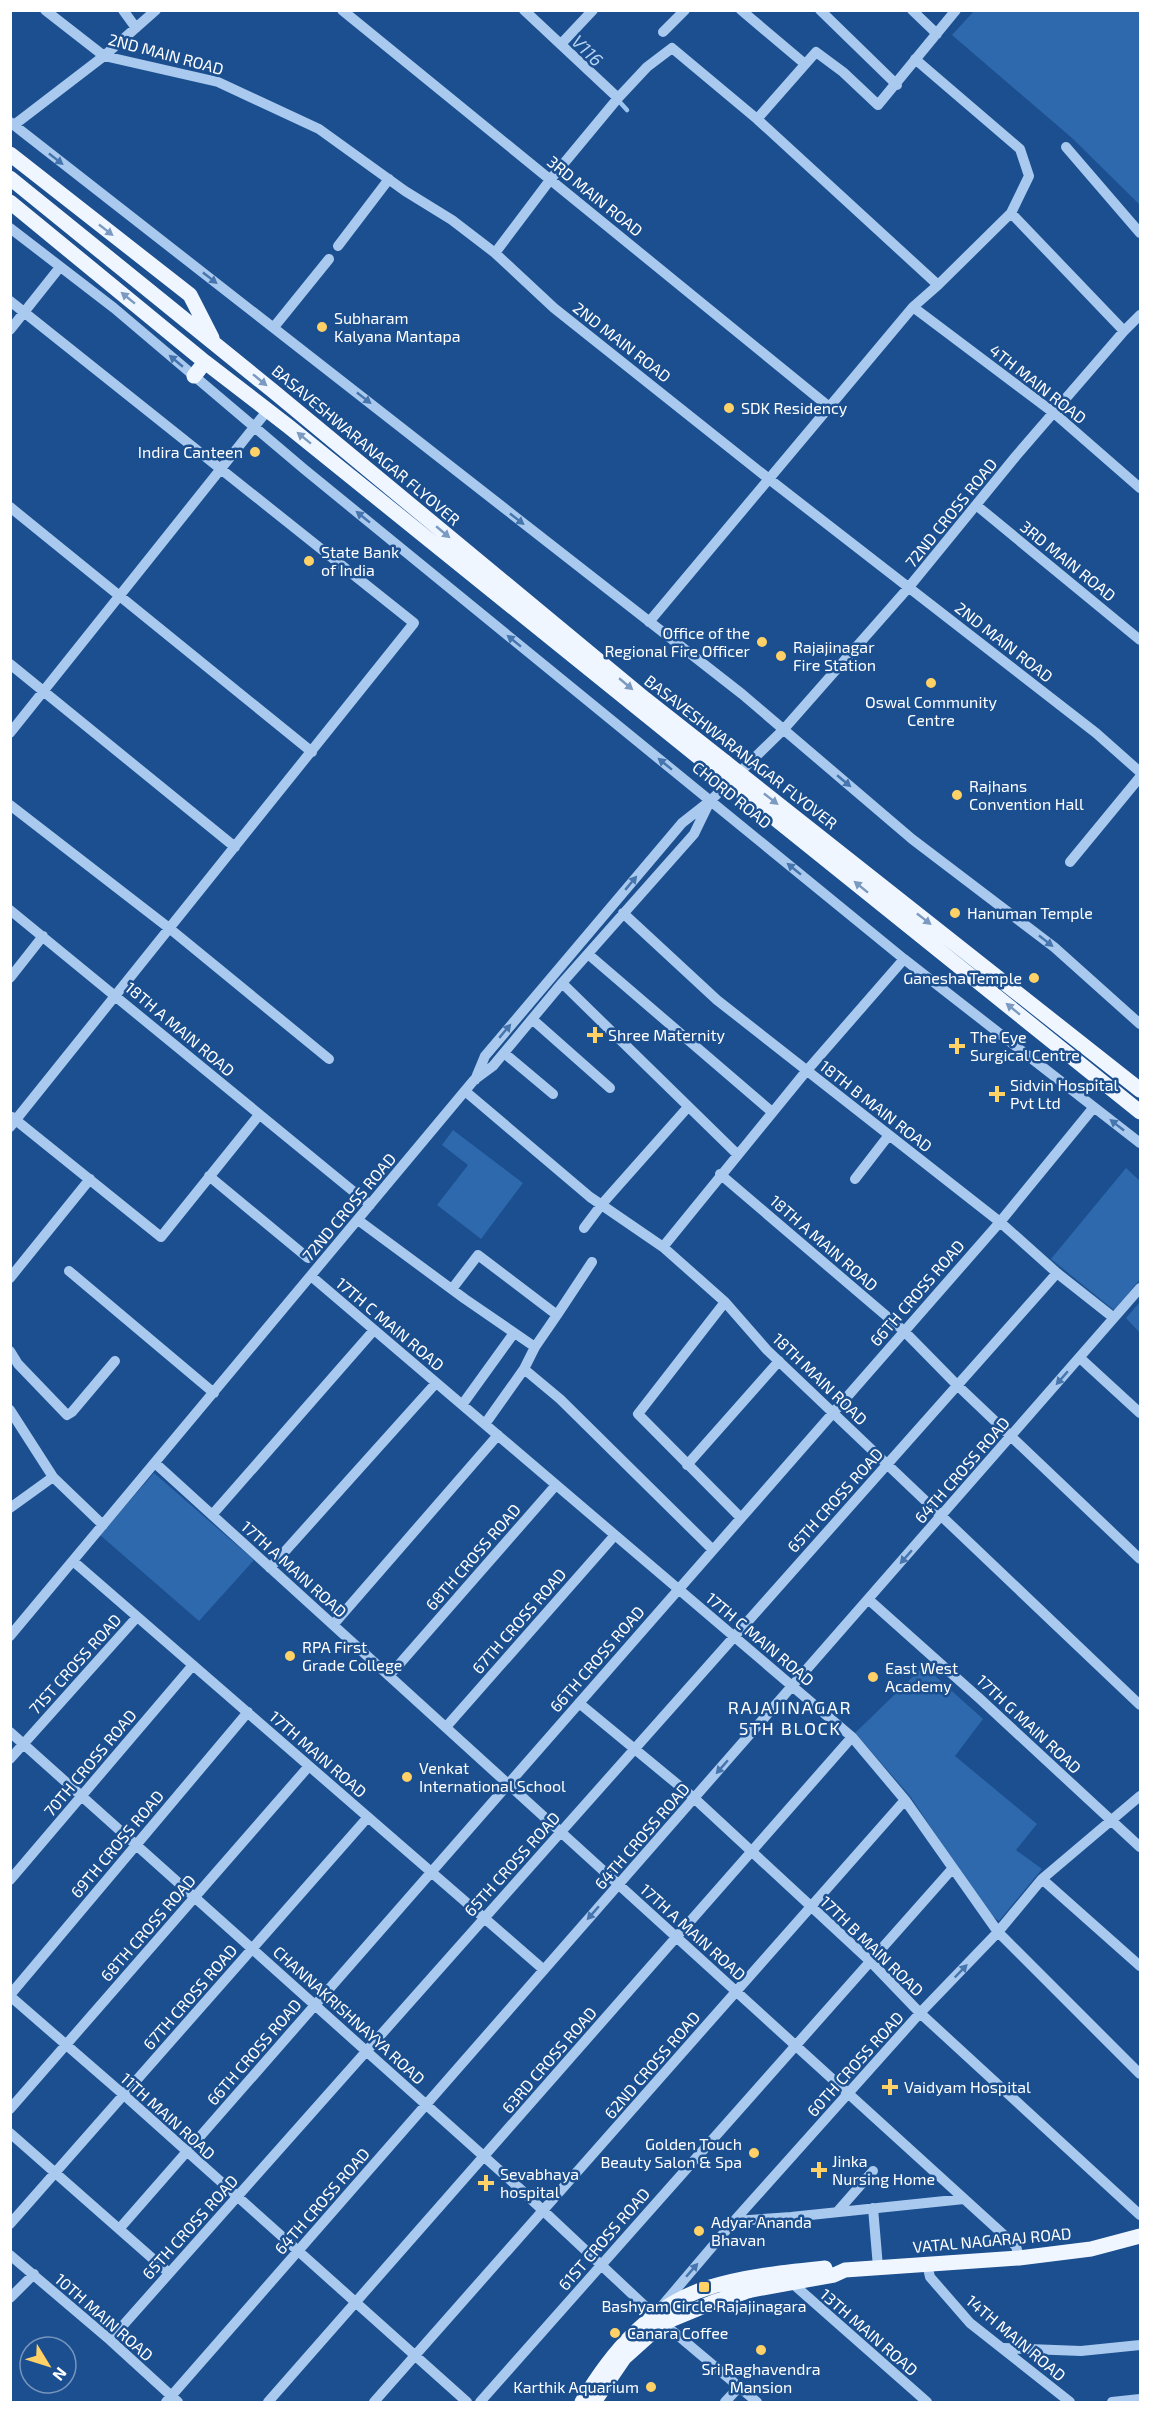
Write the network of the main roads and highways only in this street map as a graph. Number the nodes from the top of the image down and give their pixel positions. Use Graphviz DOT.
graph roads {
  1 [pos="10,154"];
  2 [pos="10,178"];
  3 [pos="10,202"];
  4 [pos="215,343"];
  5 [pos="205,362"];
  6 [pos="194,376"];
  7 [pos="721,767"];
  8 [pos="1140,1090"];
  9 [pos="1140,1112"];
  10 [pos="1140,2236"];
  11 [pos="845,2270"];
  12 [pos="659,2319"];
  13 [pos="582,2403"];
  14 [pos="594,2403"];
  1 -- 4 [label="main road, one-way"];
  2 -- 4 [label="main road, BASAVESHWARANAGAR FLYOVER"];
  5 -- 3 [label="main road, one-way"];
  4 -- 7 [label="main road, BASAVESHWARANAGAR FLYOVER, one-way"];
  5 -- 6 [label="main road"];
  7 -- 5 [label="main road, BASAVESHWARANAGAR FLYOVER, one-way"];
  7 -- 8 [label="main road, BASAVESHWARANAGAR FLYOVER, one-way, bridge"];
  9 -- 7 [label="main road, BASAVESHWARANAGAR FLYOVER, one-way, bridge"];
  10 -- 11 [label="main road, VATAL NAGARAJ ROAD"];
  11 -- 12 [label="main road, VATAL NAGARAJ ROAD"];
  11 -- 12 [label="main road, VATAL NAGARAJ ROAD"];
  12 -- 13 [label="main road, VATAL NAGARAJ ROAD"];
  12 -- 14 [label="main road, VATAL NAGARAJ ROAD"];
}
